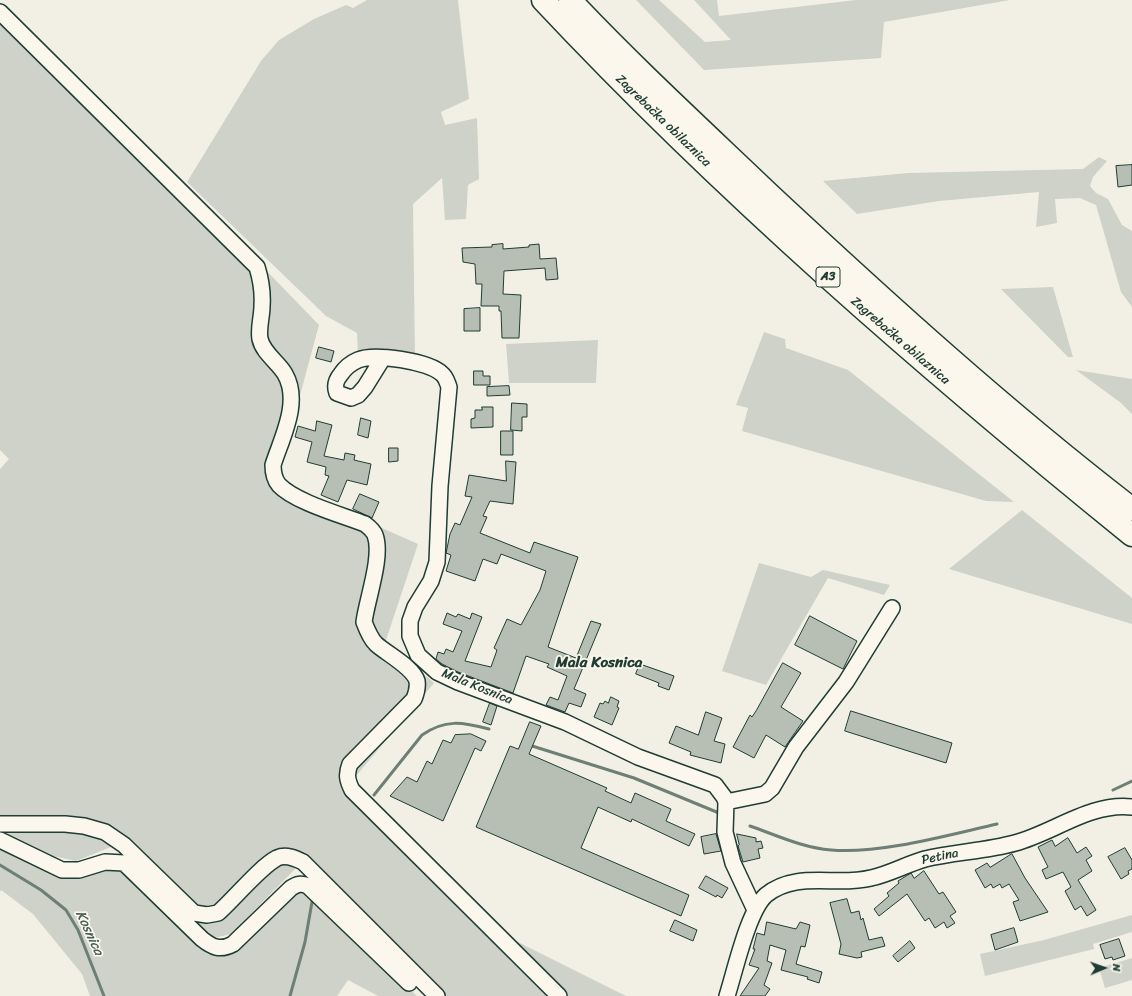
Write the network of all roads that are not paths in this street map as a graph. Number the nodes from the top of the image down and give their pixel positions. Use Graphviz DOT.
graph roads {
  1 [pos="542,0"];
  2 [pos="570,0"];
  3 [pos="0,12"];
  4 [pos="383,358"];
  5 [pos="1132,509"];
  6 [pos="1132,535"];
  7 [pos="892,608"];
  8 [pos="726,802"];
  9 [pos="1132,807"];
  10 [pos="0,824"];
  11 [pos="0,840"];
  12 [pos="755,910"];
  13 [pos="422,996"];
  14 [pos="437,996"];
  15 [pos="559,996"];
  16 [pos="727,996"];
  1 -- 6 [label="highway, Zagrebačka obilaznica / A3"];
  2 -- 5 [label="highway, Zagrebačka obilaznica / A3"];
  3 -- 15 [label="street"];
  4 -- 8 [label="street, Mala Kosnica"];
  7 -- 8 [label="street"];
  8 -- 12 [label="street"];
  9 -- 12 [label="street, Petina"];
  10 -- 14 [label="street"];
  11 -- 13 [label="street"];
  12 -- 16 [label="street, Petina"];
}
